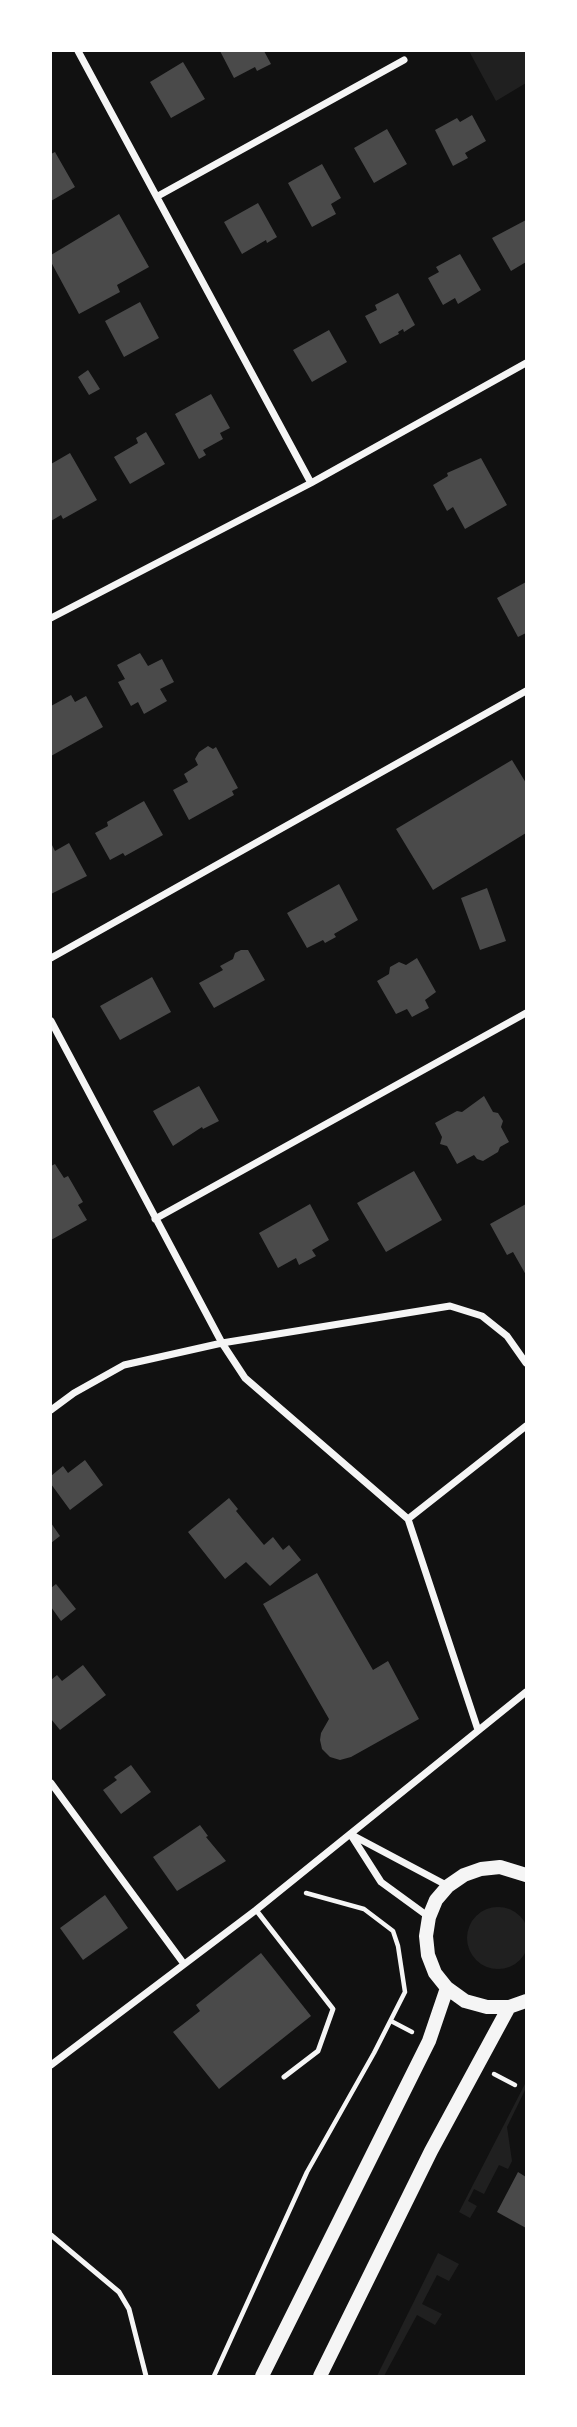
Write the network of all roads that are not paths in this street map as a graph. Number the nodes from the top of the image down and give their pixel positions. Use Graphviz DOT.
graph roads {
  1 [pos="78,51"];
  2 [pos="404,60"];
  3 [pos="158,196"];
  4 [pos="526,363"];
  5 [pos="311,483"];
  6 [pos="51,618"];
  7 [pos="526,691"];
  8 [pos="51,958"];
  9 [pos="526,1013"];
  10 [pos="51,1021"];
  11 [pos="155,1219"];
  12 [pos="222,1343"];
  13 [pos="526,1363"];
  14 [pos="51,1410"];
  15 [pos="526,1426"];
  16 [pos="408,1519"];
  17 [pos="526,1692"];
  18 [pos="478,1730"];
  19 [pos="51,1783"];
  20 [pos="351,1835"];
  21 [pos="524,1870"];
  22 [pos="448,1886"];
  23 [pos="256,1910"];
  24 [pos="429,1917"];
  25 [pos="184,1964"];
  26 [pos="447,1988"];
  27 [pos="526,2001"];
  28 [pos="509,2007"];
  29 [pos="51,2064"];
  30 [pos="284,2077"];
  31 [pos="51,2235"];
  32 [pos="146,2376"];
  33 [pos="262,2376"];
  34 [pos="320,2376"];
  1 -- 3 [label="street"];
  2 -- 3 [label="street"];
  3 -- 5 [label="street"];
  4 -- 5 [label="street"];
  5 -- 6 [label="street"];
  7 -- 8 [label="street"];
  9 -- 11 [label="street"];
  10 -- 11 [label="street"];
  11 -- 12 [label="street"];
  12 -- 13 [label="street"];
  12 -- 14 [label="street"];
  12 -- 16 [label="street"];
  15 -- 16 [label="street"];
  16 -- 18 [label="street"];
  17 -- 18 [label="street"];
  18 -- 20 [label="street"];
  19 -- 25 [label="street"];
  20 -- 22 [label="street"];
  20 -- 23 [label="street"];
  20 -- 24 [label="street"];
  21 -- 22 [label="main road"];
  22 -- 24 [label="main road"];
  23 -- 25 [label="street"];
  23 -- 30 [label="lane"];
  24 -- 26 [label="main road"];
  25 -- 29 [label="street"];
  26 -- 28 [label="main road"];
  26 -- 33 [label="main road"];
  27 -- 28 [label="main road"];
  28 -- 34 [label="main road"];
  31 -- 32 [label="lane"];
}
